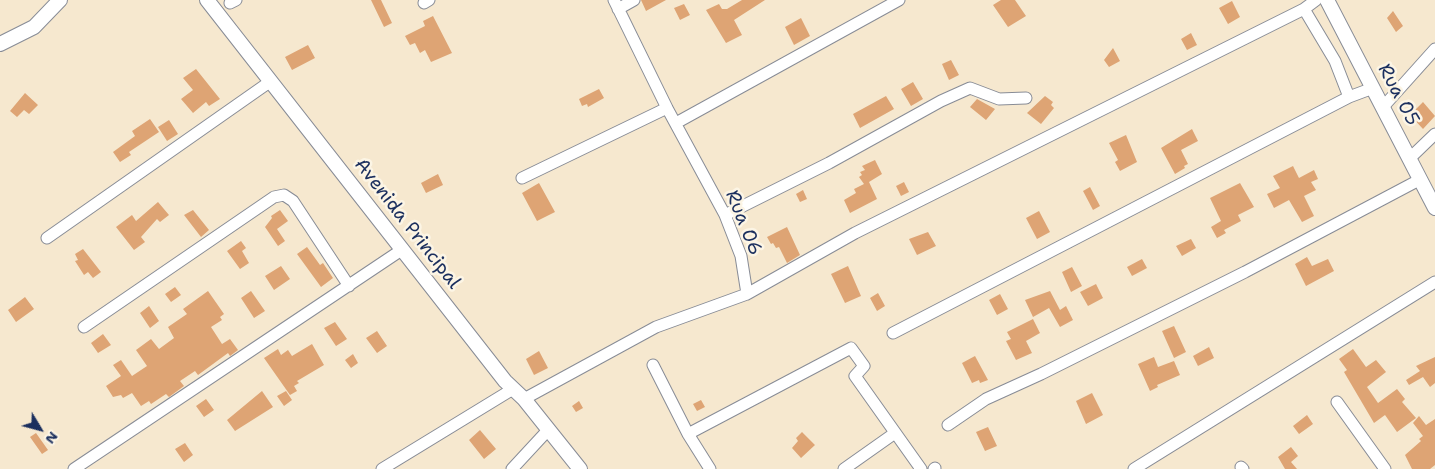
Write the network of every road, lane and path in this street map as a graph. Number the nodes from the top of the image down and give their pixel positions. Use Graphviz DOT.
graph roads {
  1 [pos="60,0"];
  2 [pos="207,0"];
  3 [pos="634,0"];
  4 [pos="900,0"];
  5 [pos="1316,0"];
  6 [pos="1327,0"];
  7 [pos="616,5"];
  8 [pos="1304,10"];
  9 [pos="0,44"];
  10 [pos="1435,49"];
  11 [pos="270,81"];
  12 [pos="1373,88"];
  13 [pos="1349,97"];
  14 [pos="1026,98"];
  15 [pos="1383,107"];
  16 [pos="667,108"];
  17 [pos="676,123"];
  18 [pos="1435,134"];
  19 [pos="1410,158"];
  20 [pos="522,178"];
  21 [pos="1421,179"];
  22 [pos="1435,208"];
  23 [pos="725,215"];
  24 [pos="47,238"];
  25 [pos="403,249"];
  26 [pos="1435,282"];
  27 [pos="349,286"];
  28 [pos="747,294"];
  29 [pos="84,327"];
  30 [pos="894,333"];
  31 [pos="653,365"];
  32 [pos="513,389"];
  33 [pos="524,399"];
  34 [pos="1337,402"];
  35 [pos="948,425"];
  36 [pos="549,430"];
  37 [pos="895,433"];
  38 [pos="688,434"];
  39 [pos="578,468"];
  40 [pos="74,469"];
  41 [pos="382,469"];
  42 [pos="512,469"];
  43 [pos="710,469"];
  44 [pos="844,469"];
  45 [pos="921,469"];
  46 [pos="1134,469"];
  47 [pos="1385,469"];
  1 -- 9 [label="street"];
  2 -- 11 [label="street, Avenida Principal"];
  3 -- 7 [label="street"];
  4 -- 17 [label="street"];
  5 -- 8 [label="street"];
  6 -- 12 [label="street, Rua 05"];
  7 -- 16 [label="street, Rua 06"];
  8 -- 13 [label="street"];
  8 -- 28 [label="street"];
  10 -- 15 [label="street"];
  11 -- 24 [label="street"];
  11 -- 25 [label="street, Avenida Principal"];
  12 -- 13 [label="street"];
  12 -- 15 [label="street, Rua 05"];
  13 -- 30 [label="street"];
  14 -- 23 [label="street"];
  15 -- 19 [label="street, Rua 05"];
  16 -- 17 [label="street, Rua 06"];
  16 -- 20 [label="street"];
  17 -- 23 [label="street, Rua 06"];
  18 -- 19 [label="street"];
  19 -- 21 [label="street, Rua 05"];
  21 -- 22 [label="street, Rua 05"];
  21 -- 35 [label="street"];
  23 -- 28 [label="street, Rua 06"];
  25 -- 27 [label="street"];
  25 -- 32 [label="street, Avenida Principal"];
  26 -- 46 [label="street"];
  27 -- 29 [label="street"];
  27 -- 40 [label="street"];
  28 -- 33 [label="street"];
  31 -- 38 [label="street"];
  32 -- 33 [label="street, Avenida Principal"];
  32 -- 41 [label="street"];
  33 -- 36 [label="street, Avenida Principal"];
  34 -- 47 [label="street"];
  36 -- 39 [label="street, Avenida Principal"];
  36 -- 42 [label="street"];
  37 -- 38 [label="street"];
  37 -- 44 [label="street"];
  37 -- 45 [label="street"];
  38 -- 43 [label="street"];
}
